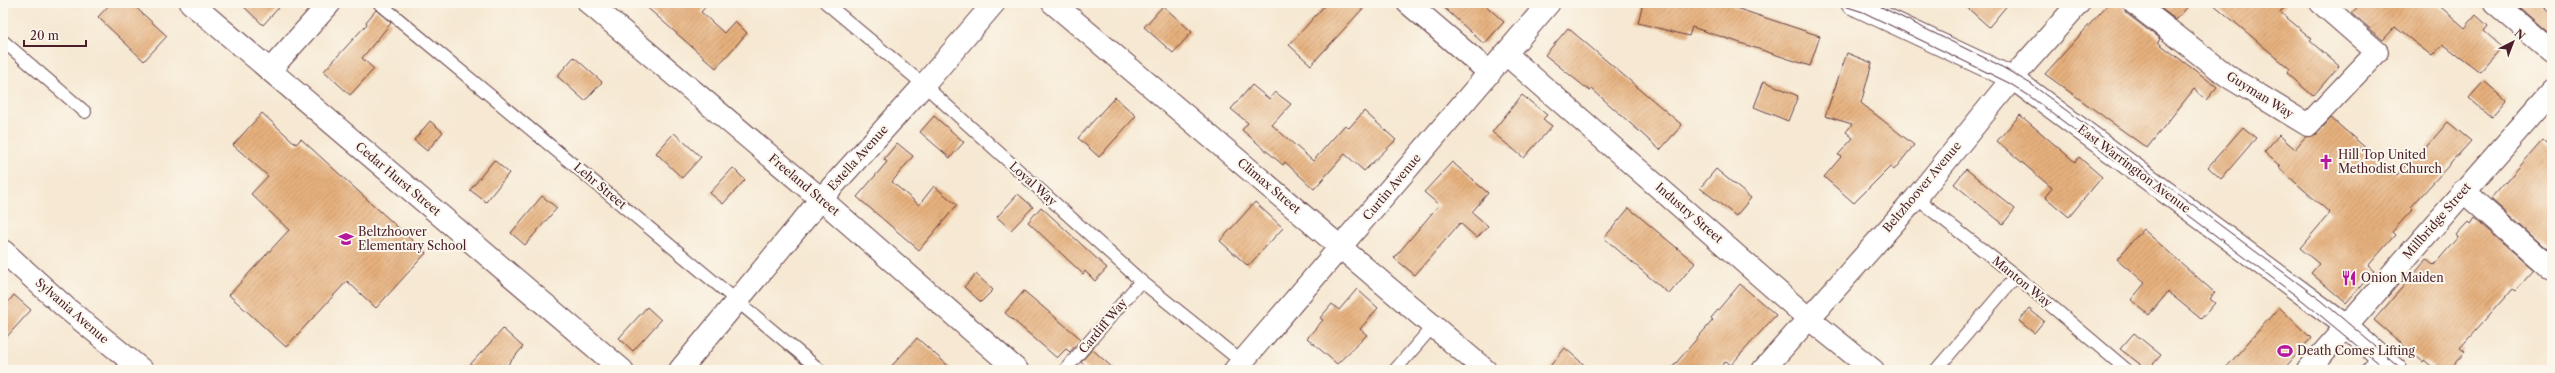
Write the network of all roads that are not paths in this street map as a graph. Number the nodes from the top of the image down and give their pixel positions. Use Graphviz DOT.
graph roads {
  1 [pos="191,3"];
  2 [pos="330,3"];
  3 [pos="379,3"];
  4 [pos="589,3"];
  5 [pos="826,3"];
  6 [pos="994,3"];
  7 [pos="1053,3"];
  8 [pos="1408,3"];
  9 [pos="1549,3"];
  10 [pos="1856,3"];
  11 [pos="2079,3"];
  12 [pos="2134,3"];
  13 [pos="2320,3"];
  14 [pos="2495,3"];
  15 [pos="3,41"];
  16 [pos="2552,52"];
  17 [pos="1506,54"];
  18 [pos="270,70"];
  19 [pos="1490,73"];
  20 [pos="2012,78"];
  21 [pos="924,85"];
  22 [pos="2552,91"];
  23 [pos="85,112"];
  24 [pos="2463,191"];
  25 [pos="1916,198"];
  26 [pos="821,199"];
  27 [pos="1342,246"];
  28 [pos="3,251"];
  29 [pos="2552,270"];
  30 [pos="2016,276"];
  31 [pos="1141,281"];
  32 [pos="738,300"];
  33 [pos="1808,318"];
  34 [pos="1433,326"];
  35 [pos="2346,326"];
  36 [pos="2373,363"];
  37 [pos="1239,366"];
  38 [pos="142,370"];
  39 [pos="622,370"];
  40 [pos="680,370"];
  41 [pos="820,370"];
  42 [pos="1017,370"];
  43 [pos="1065,370"];
  44 [pos="1395,370"];
  45 [pos="1485,370"];
  46 [pos="1763,370"];
  47 [pos="1873,370"];
  48 [pos="1936,370"];
  49 [pos="2127,370"];
  50 [pos="2308,370"];
  51 [pos="2396,370"];
  1 -- 18 [label="street, Cedar Hurst Street"];
  2 -- 18 [label="street"];
  3 -- 32 [label="lane, Lehr Street"];
  4 -- 26 [label="street, Freeland Street"];
  5 -- 21 [label="lane, Loyal Way"];
  6 -- 21 [label="street, Estella Avenue"];
  7 -- 27 [label="street, Climax Street"];
  8 -- 19 [label="street"];
  9 -- 17 [label="street, Curtin Avenue"];
  10 -- 20 [label="street, East Warrington Avenue"];
  11 -- 20 [label="street, Beltzhoover Avenue"];
  12 -- 13 [label="street, Guyman Way"];
  14 -- 16 [label="street"];
  15 -- 23 [label="lane"];
  17 -- 19 [label="street, Curtin Avenue"];
  17 -- 33 [label="street, Industry Street"];
  18 -- 39 [label="street, Cedar Hurst Street"];
  19 -- 27 [label="street, Curtin Avenue"];
  20 -- 25 [label="street, Beltzhoover Avenue"];
  20 -- 35 [label="street, East Warrington Avenue"];
  21 -- 26 [label="street, Estella Avenue"];
  21 -- 31 [label="lane, Loyal Way"];
  22 -- 24 [label="street, Millbridge Street"];
  24 -- 29 [label="street"];
  24 -- 35 [label="street, Millbridge Street"];
  25 -- 30 [label="lane, Manton Way"];
  25 -- 33 [label="street, Beltzhoover Avenue"];
  26 -- 32 [label="street, Estella Avenue"];
  26 -- 42 [label="street, Freeland Street"];
  27 -- 34 [label="street, Climax Street"];
  27 -- 37 [label="street, Curtin Avenue"];
  28 -- 38 [label="street, Sylvania Avenue"];
  30 -- 48 [label="lane"];
  30 -- 49 [label="lane, Manton Way"];
  31 -- 37 [label="lane, Loyal Way"];
  31 -- 43 [label="lane, Cardiff Way"];
  32 -- 40 [label="street, Estella Avenue"];
  32 -- 41 [label="lane, Lehr Street"];
  33 -- 46 [label="street, Beltzhoover Avenue"];
  33 -- 47 [label="street, Industry Street"];
  34 -- 44 [label="lane"];
  34 -- 45 [label="street, Climax Street"];
  35 -- 36 [label="street, East Warrington Avenue"];
  35 -- 50 [label="street, Millbridge Street"];
  36 -- 51 [label="street, East Warrington Avenue"];
}
